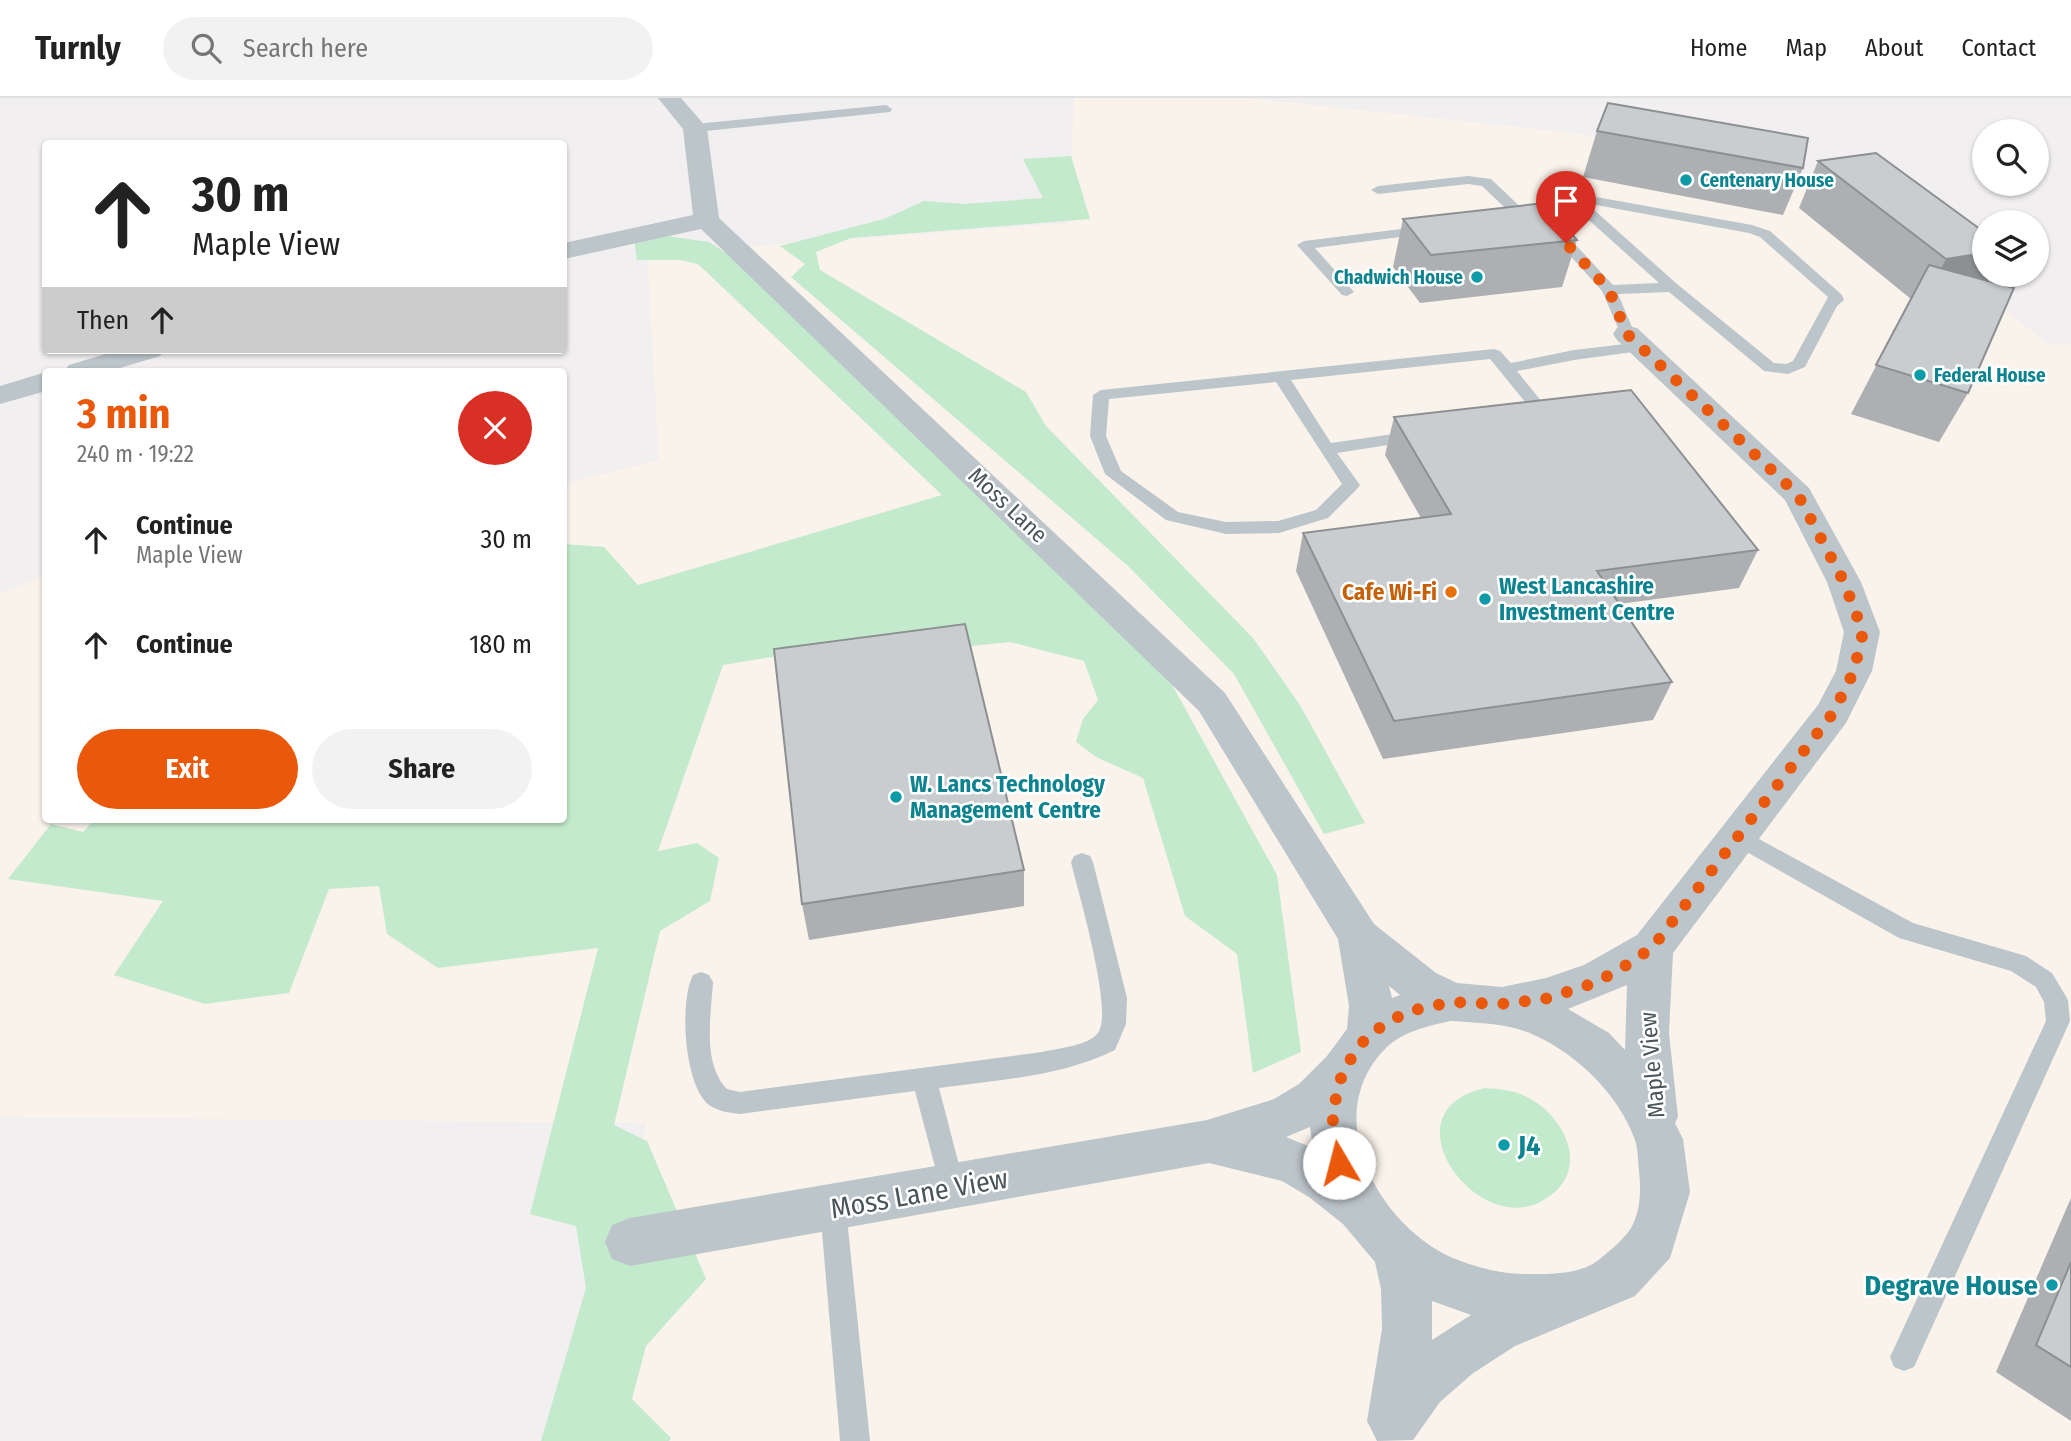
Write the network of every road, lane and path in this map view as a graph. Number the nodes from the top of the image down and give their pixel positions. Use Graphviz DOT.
graph roads {
  1 [pos="669,98"];
  2 [pos="886,109"];
  3 [pos="695,128"];
  4 [pos="1378,190"];
  5 [pos="706,220"];
  6 [pos="1526,220"];
  7 [pos="1504,222"];
  8 [pos="1438,229"];
  9 [pos="567,250"];
  10 [pos="1672,287"];
  11 [pos="1609,290"];
  12 [pos="1347,292"];
  13 [pos="1634,340"];
  14 [pos="136,354"];
  15 [pos="89,368"];
  16 [pos="1507,368"];
  17 [pos="1281,376"];
  18 [pos="42,382"];
  19 [pos="0,395"];
  20 [pos="1518,421"];
  21 [pos="1436,433"];
  22 [pos="1326,449"];
  23 [pos="1737,836"];
  24 [pos="1082,862"];
  25 [pos="1359,936"];
  26 [pos="1652,948"];
  27 [pos="701,982"];
  28 [pos="1451,1002"];
  29 [pos="1500,1004"];
  30 [pos="1356,1052"];
  31 [pos="924,1079"];
  32 [pos="1659,1139"];
  33 [pos="1208,1142"];
  34 [pos="952,1188"];
  35 [pos="833,1209"];
  36 [pos="1361,1209"];
  37 [pos="630,1242"];
  38 [pos="1397,1250"];
  39 [pos="1566,1299"];
  40 [pos="1904,1357"];
  41 [pos="1391,1431"];
  42 [pos="855,1441"];
  1 -- 3 [label="street"];
  2 -- 3 [label="lane"];
  3 -- 5 [label="street"];
  4 -- 6 [label="lane"];
  5 -- 9 [label="street"];
  5 -- 25 [label="street, Moss Lane"];
  6 -- 7 [label="lane"];
  6 -- 11 [label="lane"];
  8 -- 12 [label="lane"];
  10 -- 10 [label="lane"];
  10 -- 11 [label="lane"];
  11 -- 13 [label="lane"];
  13 -- 16 [label="lane"];
  13 -- 23 [label="street"];
  14 -- 15 [label="street"];
  16 -- 17 [label="lane"];
  16 -- 20 [label="lane"];
  17 -- 22 [label="lane"];
  17 -- 22 [label="lane"];
  18 -- 19 [label="street"];
  21 -- 22 [label="lane"];
  23 -- 26 [label="street"];
  23 -- 40 [label="lane"];
  24 -- 31 [label="lane"];
  25 -- 28 [label="street, Moss Lane"];
  25 -- 30 [label="street, Moss Lane"];
  26 -- 29 [label="street"];
  26 -- 32 [label="street, Maple View"];
  27 -- 31 [label="lane"];
  28 -- 29 [label="street"];
  28 -- 30 [label="street, Moss Lane View"];
  29 -- 32 [label="street"];
  30 -- 33 [label="street, Moss Lane View"];
  30 -- 36 [label="street, Moss Lane"];
  31 -- 34 [label="lane"];
  32 -- 39 [label="street, Maple View"];
  33 -- 34 [label="street, Moss Lane View"];
  33 -- 36 [label="street, Moss Lane View"];
  34 -- 35 [label="street, Moss Lane View"];
  35 -- 37 [label="street, Moss Lane View"];
  35 -- 42 [label="lane"];
  36 -- 38 [label="street"];
  38 -- 39 [label="street"];
  38 -- 41 [label="street"];
  39 -- 41 [label="street"];
}
